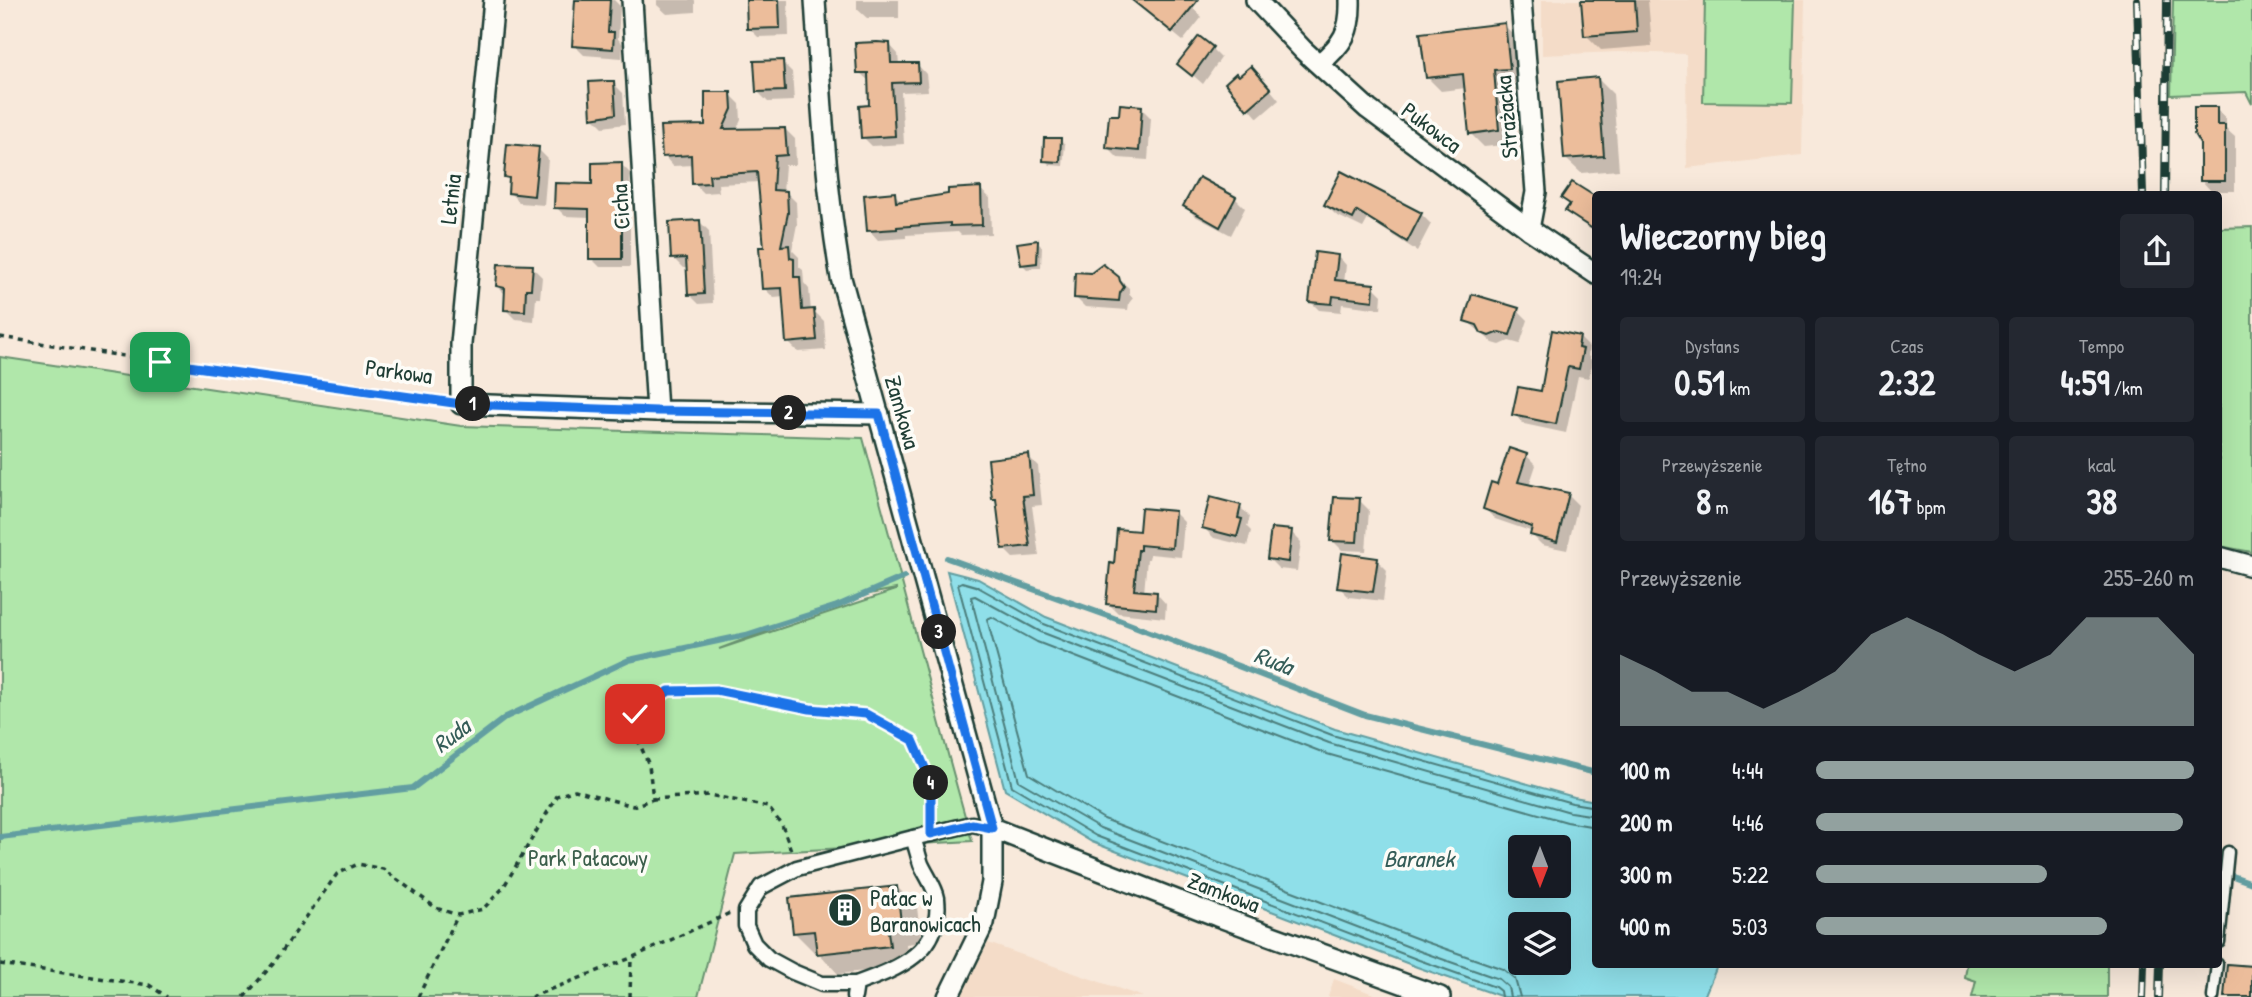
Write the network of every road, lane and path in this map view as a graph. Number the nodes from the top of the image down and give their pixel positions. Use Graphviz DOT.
graph roads {
  1 [pos="494,0"];
  2 [pos="632,0"];
  3 [pos="816,0"];
  4 [pos="1256,0"];
  5 [pos="1350,0"];
  6 [pos="1521,0"];
  7 [pos="1318,64"];
  8 [pos="1529,229"];
  9 [pos="1592,271"];
  10 [pos="0,337"];
  11 [pos="461,404"];
  12 [pos="657,411"];
  13 [pos="879,414"];
  14 [pos="2222,559"];
  15 [pos="2252,566"];
  16 [pos="653,799"];
  17 [pos="992,828"];
  18 [pos="931,834"];
  19 [pos="913,838"];
  20 [pos="2228,852"];
  21 [pos="797,868"];
  22 [pos="747,911"];
  23 [pos="2222,912"];
  24 [pos="458,915"];
  25 [pos="631,958"];
  26 [pos="0,964"];
  27 [pos="2217,968"];
  28 [pos="855,990"];
  29 [pos="167,997"];
  30 [pos="244,997"];
  31 [pos="418,997"];
  32 [pos="531,997"];
  33 [pos="630,997"];
  34 [pos="948,997"];
  35 [pos="1440,997"];
  36 [pos="2213,997"];
  1 -- 11 [label="street, Letnia"];
  2 -- 12 [label="street, Cicha"];
  3 -- 13 [label="street, Zamkowa"];
  4 -- 7 [label="street, Pukowca"];
  5 -- 7 [label="street"];
  6 -- 8 [label="street, Strażacka"];
  7 -- 8 [label="street, Pukowca"];
  8 -- 9 [label="street, Pukowca"];
  10 -- 11 [label="path, Parkowa"];
  11 -- 12 [label="street, Parkowa"];
  12 -- 13 [label="street, Parkowa"];
  13 -- 17 [label="street, Zamkowa"];
  14 -- 15 [label="street"];
  16 -- 18 [label="path"];
  16 -- 21 [label="path"];
  16 -- 24 [label="path"];
  17 -- 18 [label="street"];
  17 -- 34 [label="street, Zamkowa"];
  17 -- 35 [label="street, Zamkowa"];
  18 -- 19 [label="street"];
  19 -- 21 [label="street"];
  19 -- 28 [label="street"];
  20 -- 23 [label="lane"];
  21 -- 22 [label="street"];
  22 -- 25 [label="path"];
  22 -- 28 [label="street"];
  24 -- 30 [label="path"];
  24 -- 31 [label="path"];
  25 -- 32 [label="path"];
  25 -- 33 [label="path"];
  26 -- 29 [label="path"];
  27 -- 36 [label="lane"];
}
